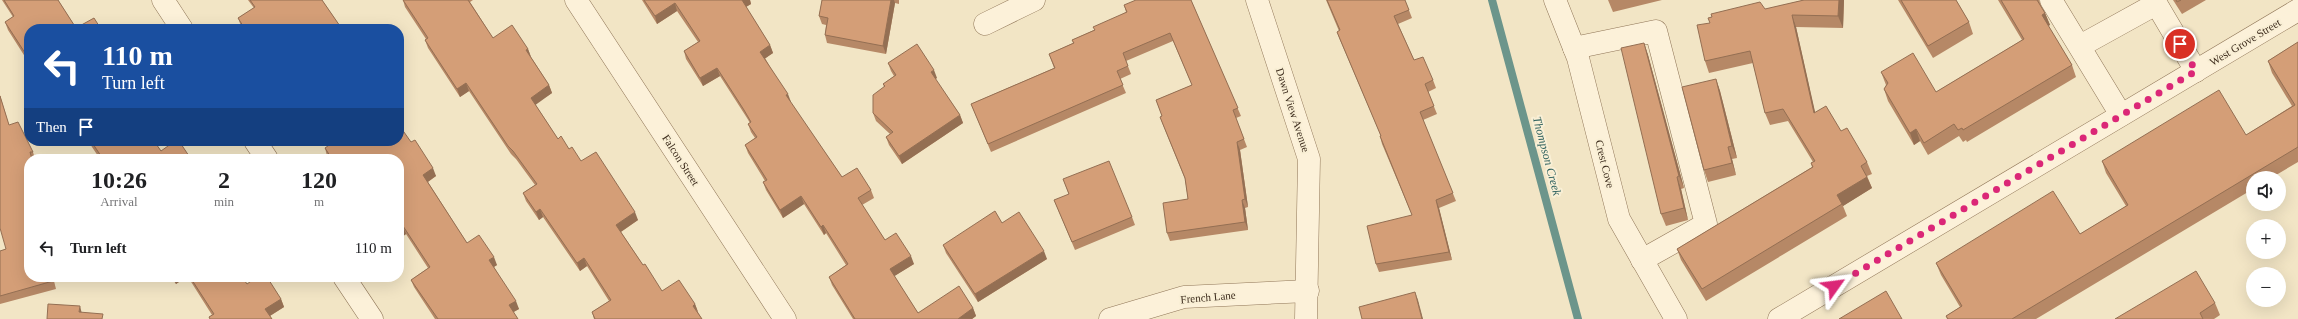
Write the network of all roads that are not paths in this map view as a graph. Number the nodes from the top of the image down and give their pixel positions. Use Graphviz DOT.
graph roads {
  1 [pos="164,0"];
  2 [pos="576,0"];
  3 [pos="1034,0"];
  4 [pos="1257,0"];
  5 [pos="1555,0"];
  6 [pos="2051,0"];
  7 [pos="2155,2"];
  8 [pos="2298,10"];
  9 [pos="179,24"];
  10 [pos="985,24"];
  11 [pos="2080,46"];
  12 [pos="1574,48"];
  13 [pos="2196,71"];
  14 [pos="2121,116"];
  15 [pos="1642,260"];
  16 [pos="347,282"];
  17 [pos="1308,291"];
  18 [pos="372,319"];
  19 [pos="785,319"];
  20 [pos="1110,319"];
  21 [pos="1306,319"];
  22 [pos="1676,319"];
  23 [pos="1779,319"];
  1 -- 9 [label="street"];
  2 -- 19 [label="street, Falcon Street"];
  3 -- 10 [label="street"];
  4 -- 17 [label="street, Dawn View Avenue"];
  5 -- 12 [label="street, Crest Cove"];
  6 -- 11 [label="street"];
  7 -- 11 [label="street"];
  7 -- 13 [label="street"];
  8 -- 13 [label="street, West Grove Street"];
  11 -- 14 [label="street"];
  12 -- 15 [label="street, Crest Cove"];
  12 -- 15 [label="street"];
  13 -- 14 [label="street, West Grove Street"];
  14 -- 23 [label="street, West Grove Street"];
  15 -- 22 [label="street, Crest Cove"];
  16 -- 18 [label="street"];
  17 -- 20 [label="street, French Lane"];
  17 -- 21 [label="street, Dawn View Avenue"];
}
